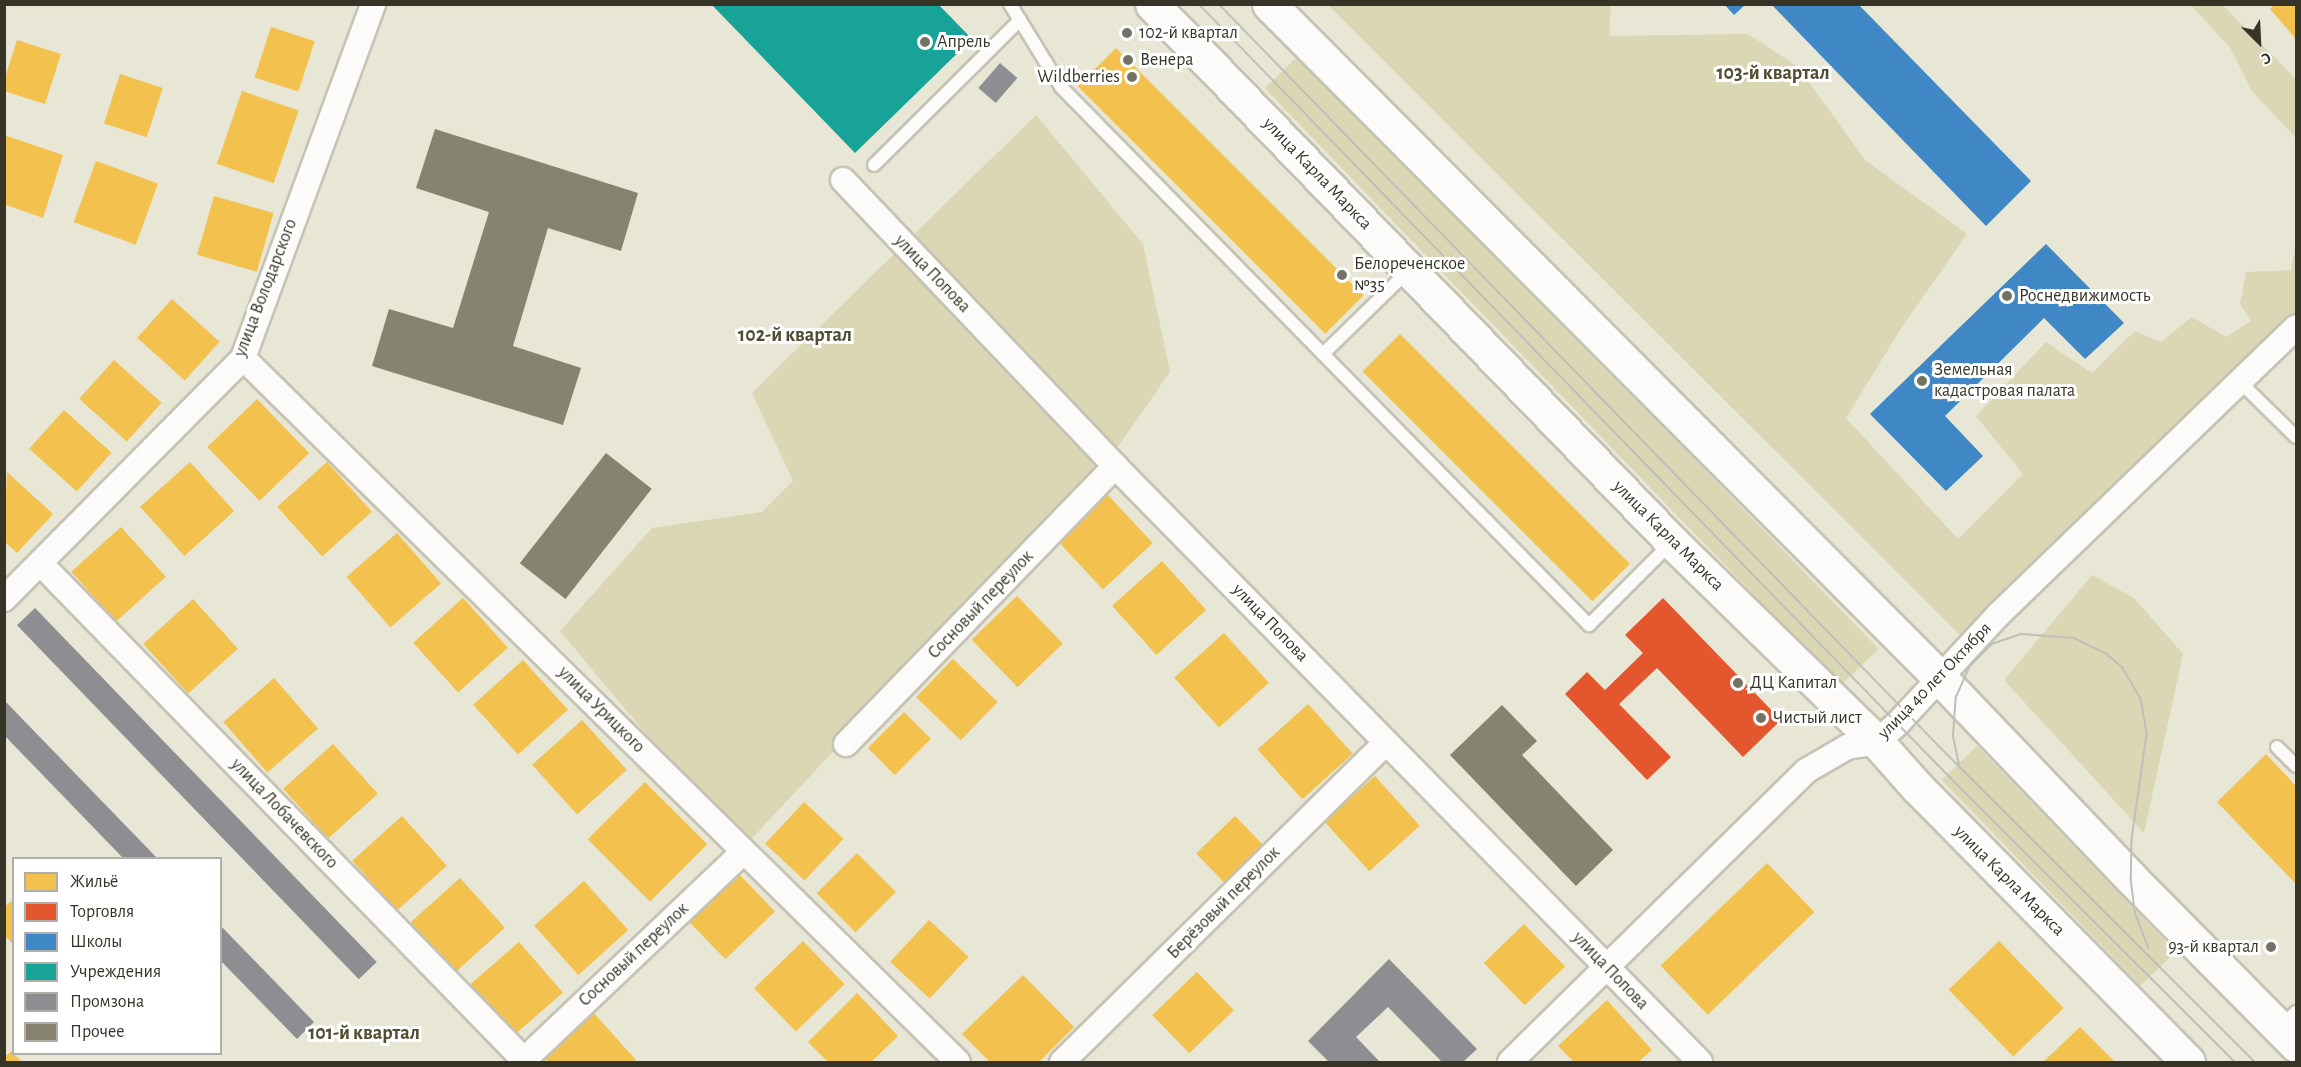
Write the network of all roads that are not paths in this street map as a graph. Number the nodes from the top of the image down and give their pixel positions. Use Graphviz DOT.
graph roads {
  1 [pos="373,4"];
  2 [pos="1010,4"];
  3 [pos="1152,4"];
  4 [pos="1269,4"];
  5 [pos="1020,20"];
  6 [pos="874,165"];
  7 [pos="843,180"];
  8 [pos="1410,269"];
  9 [pos="2296,327"];
  10 [pos="1323,354"];
  11 [pos="243,358"];
  12 [pos="2240,382"];
  13 [pos="2296,437"];
  14 [pos="1115,465"];
  15 [pos="1672,542"];
  16 [pos="41,564"];
  17 [pos="4,599"];
  18 [pos="1940,678"];
  19 [pos="1877,742"];
  20 [pos="1386,743"];
  21 [pos="846,744"];
  22 [pos="2277,747"];
  23 [pos="2296,766"];
  24 [pos="744,851"];
  25 [pos="1608,968"];
  26 [pos="2291,1028"];
  27 [pos="525,1061"];
  28 [pos="958,1062"];
  29 [pos="1062,1062"];
  30 [pos="1510,1062"];
  31 [pos="1700,1062"];
  32 [pos="2188,1062"];
  1 -- 11 [label="street, улица Володарского"];
  2 -- 5 [label="lane"];
  3 -- 8 [label="street, улица Карла Маркса"];
  4 -- 18 [label="street"];
  5 -- 6 [label="lane"];
  5 -- 10 [label="lane"];
  7 -- 14 [label="street, улица Попова"];
  8 -- 10 [label="lane"];
  8 -- 15 [label="street, улица Карла Маркса"];
  9 -- 12 [label="street, улица 40 лет Октября"];
  10 -- 15 [label="lane"];
  11 -- 16 [label="street, улица Володарского"];
  11 -- 24 [label="street, улица Урицкого"];
  12 -- 13 [label="lane"];
  12 -- 18 [label="street, улица 40 лет Октября"];
  14 -- 20 [label="street, улица Попова"];
  14 -- 21 [label="street, Сосновый переулок"];
  15 -- 19 [label="street, улица Карла Маркса"];
  16 -- 17 [label="street, улица Володарского"];
  16 -- 27 [label="street, улица Лобачевского"];
  18 -- 19 [label="street, улица 40 лет Октября"];
  18 -- 26 [label="street"];
  19 -- 25 [label="street, улица 40 лет Октября"];
  19 -- 32 [label="street, улица Карла Маркса"];
  20 -- 25 [label="street, улица Попова"];
  20 -- 29 [label="street, Берёзовый переулок"];
  22 -- 23 [label="lane"];
  24 -- 27 [label="street, Сосновый переулок"];
  24 -- 28 [label="street, улица Урицкого"];
  25 -- 30 [label="street, улица 40 лет Октября"];
  25 -- 31 [label="street, улица Попова"];
}
